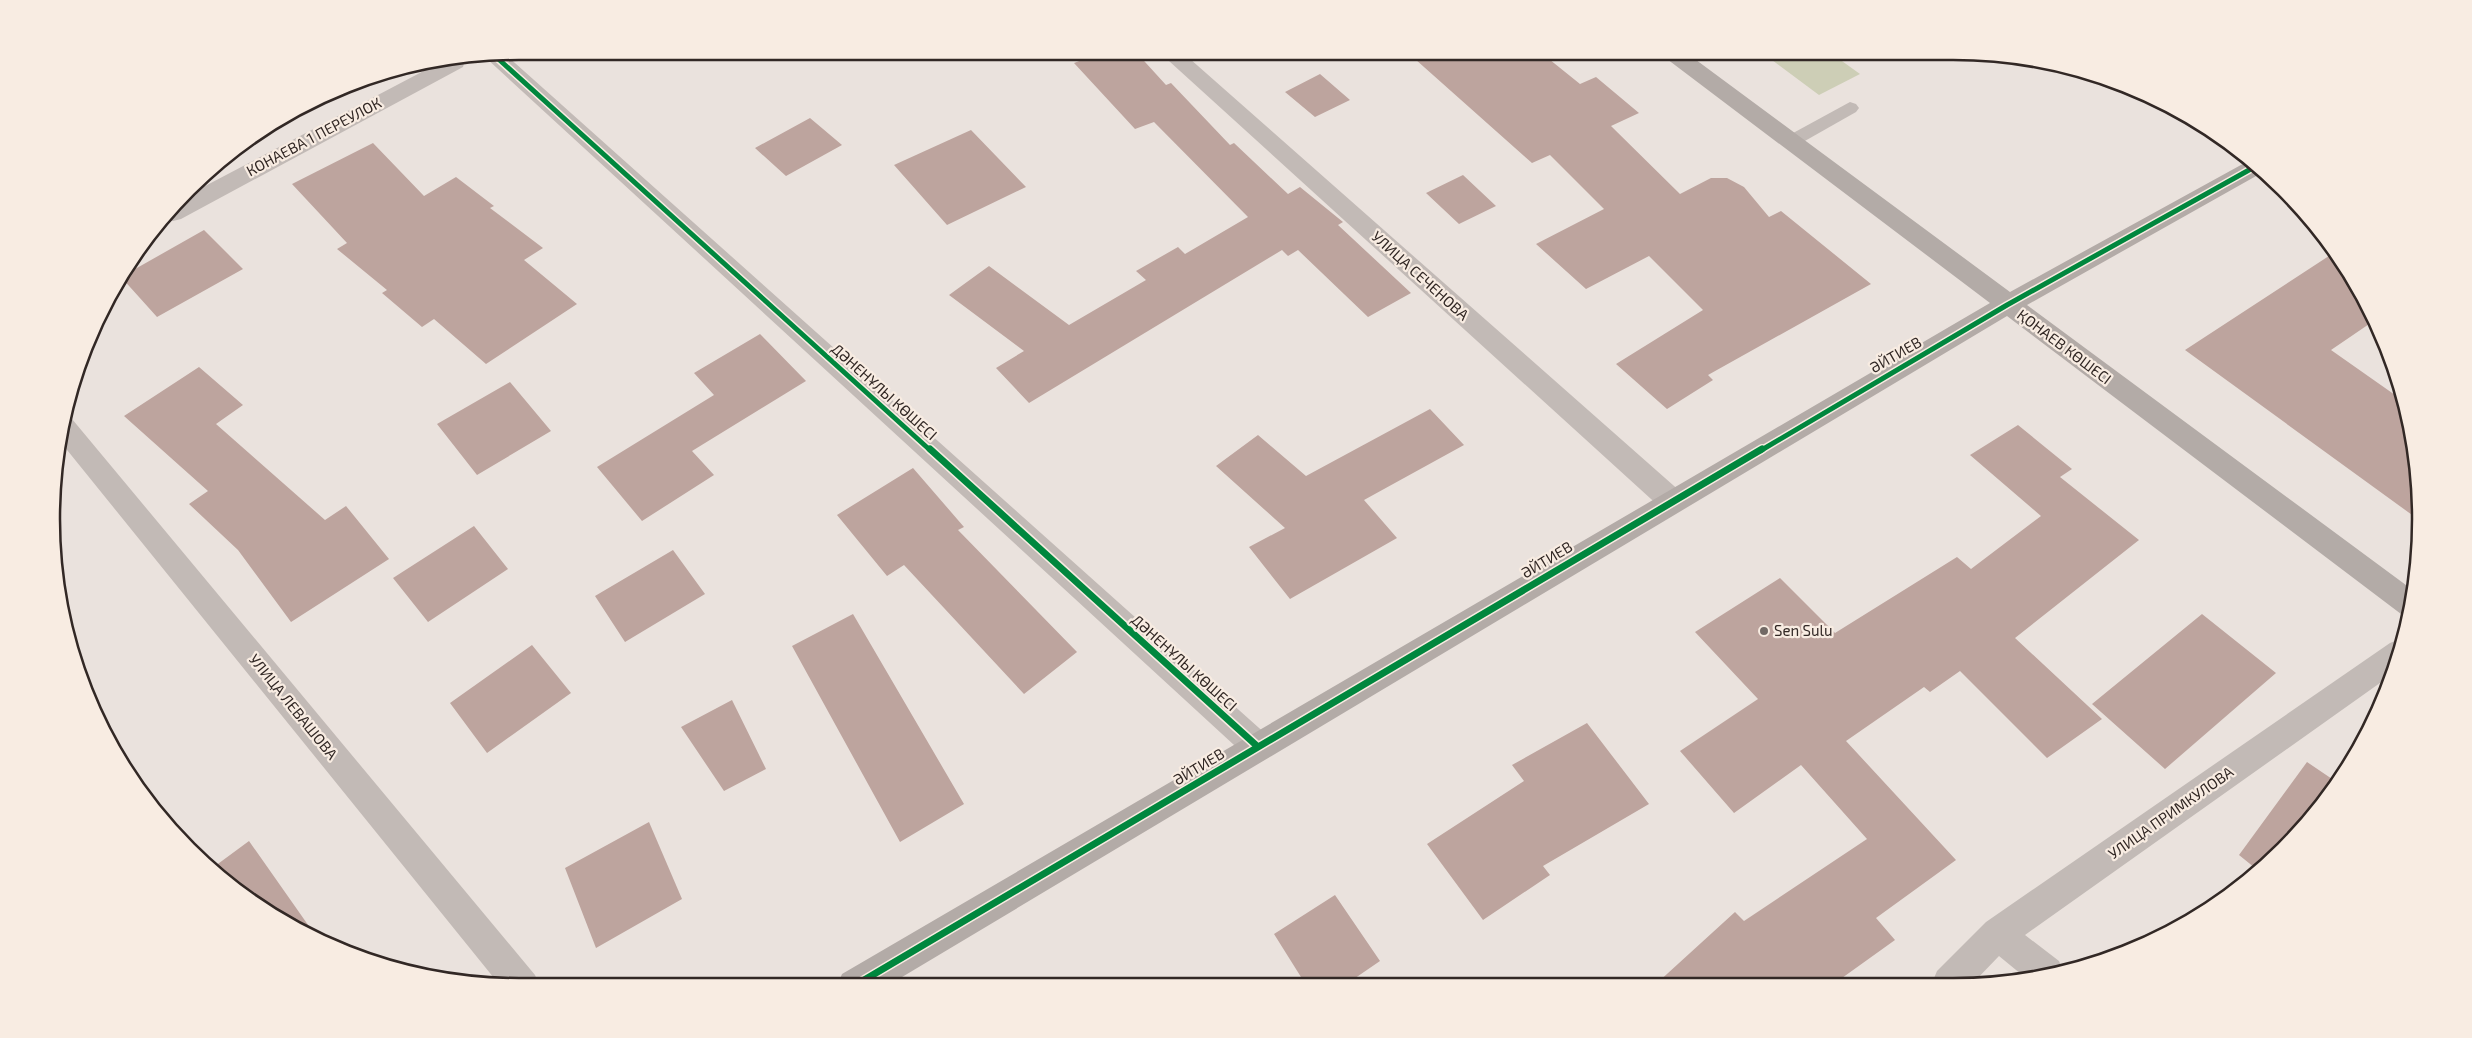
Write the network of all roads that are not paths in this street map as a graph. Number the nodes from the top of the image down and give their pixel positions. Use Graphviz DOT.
graph roads {
  1 [pos="1178,60"];
  2 [pos="1682,60"];
  3 [pos="500,61"];
  4 [pos="449,66"];
  5 [pos="1850,108"];
  6 [pos="1790,142"];
  7 [pos="2250,169"];
  8 [pos="180,209"];
  9 [pos="2007,305"];
  10 [pos="68,433"];
  11 [pos="1672,501"];
  12 [pos="2404,600"];
  13 [pos="2390,659"];
  14 [pos="1257,746"];
  15 [pos="1998,934"];
  16 [pos="2042,969"];
  17 [pos="515,978"];
  18 [pos="867,978"];
  19 [pos="1954,978"];
  1 -- 11 [label="street, УЛИЦА СЕЧЕНОВА"];
  2 -- 6 [label="street, ҚОНАЕВ КӨШЕСІ"];
  3 -- 14 [label="street, ДӘНЕНҰЛЫ КӨШЕСІ"];
  4 -- 8 [label="street, КОНАЕВА 1 ПЕРЕУЛОК"];
  5 -- 6 [label="lane"];
  6 -- 9 [label="street, ҚОНАЕВ КӨШЕСІ"];
  7 -- 9 [label="street, ӘЙТИЕВ"];
  9 -- 11 [label="street, ӘЙТИЕВ"];
  9 -- 12 [label="street, ҚОНАЕВ КӨШЕСІ"];
  10 -- 17 [label="street, УЛИЦА ЛЕВАШОВА"];
  11 -- 14 [label="street, ӘЙТИЕВ"];
  13 -- 15 [label="street, УЛИЦА ПРИМКУЛОВА"];
  14 -- 18 [label="street, ӘЙТИЕВ"];
  15 -- 16 [label="street"];
  15 -- 19 [label="street, УЛИЦА ПРИМКУЛОВА"];
}
